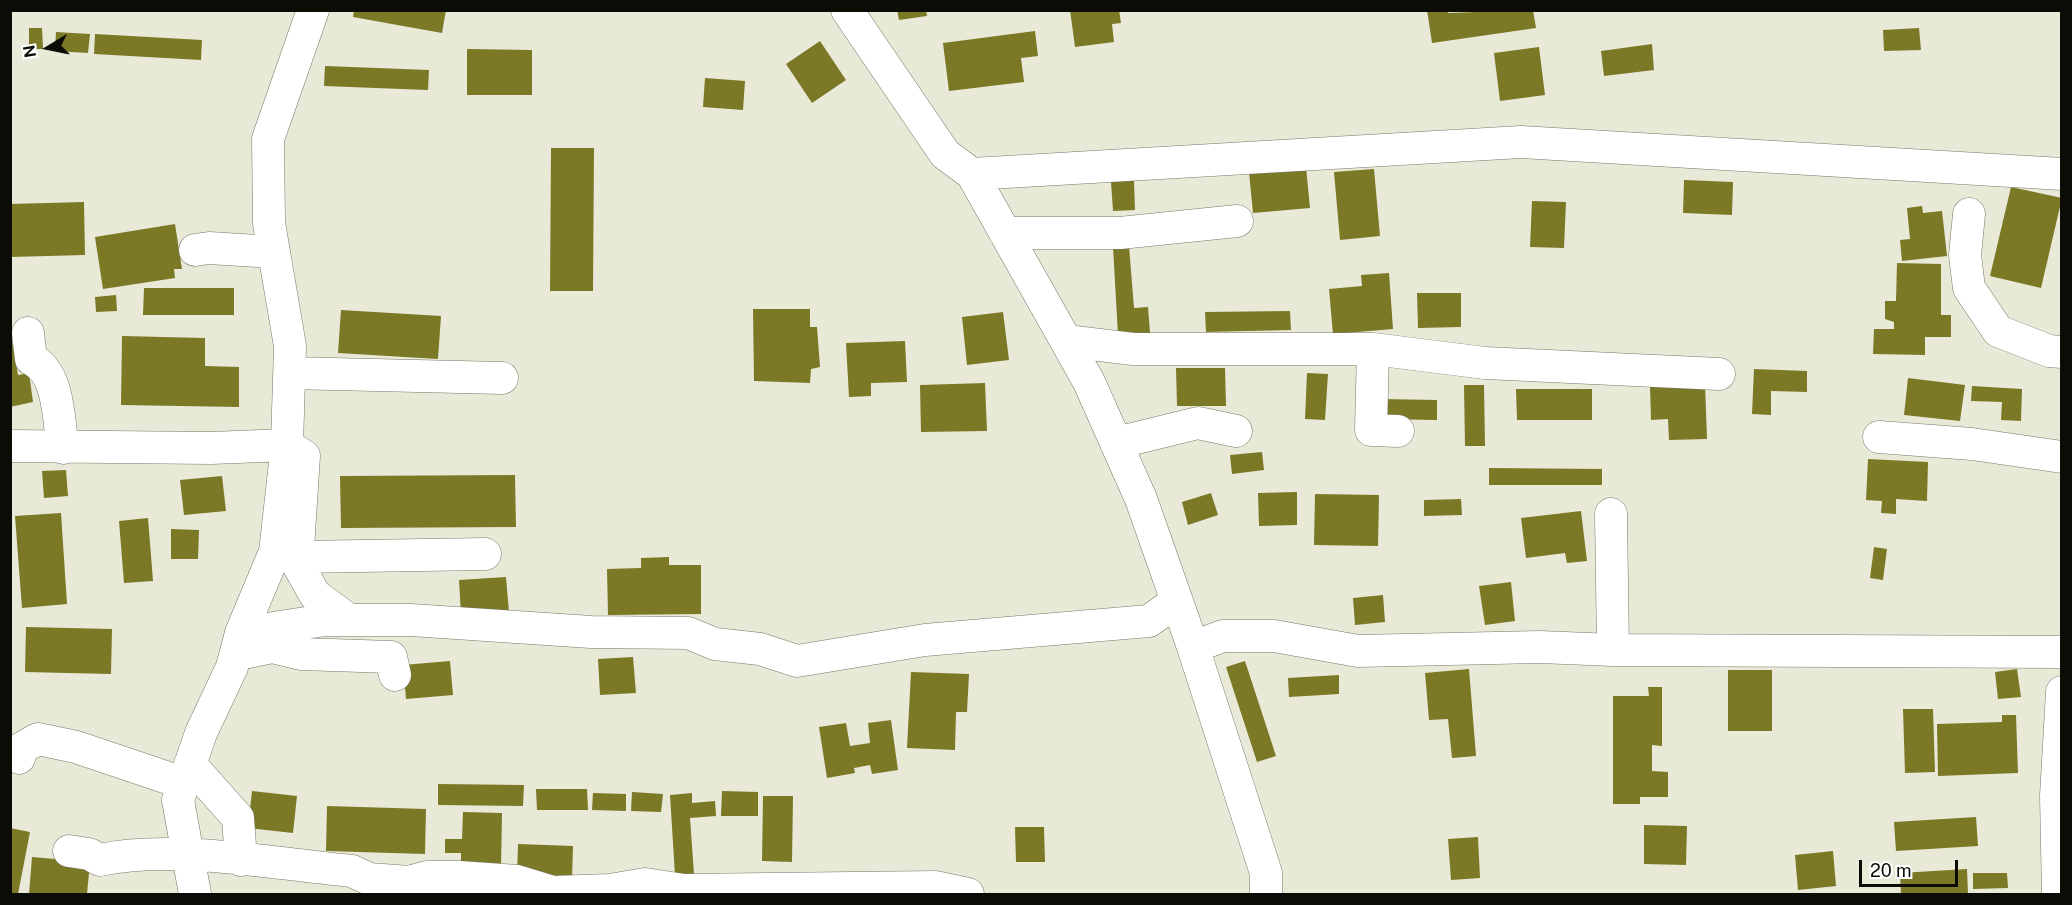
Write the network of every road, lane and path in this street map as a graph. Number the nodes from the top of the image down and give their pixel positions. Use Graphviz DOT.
graph roads {
  1 [pos="313,10"];
  2 [pos="847,10"];
  3 [pos="972,174"];
  4 [pos="2061,174"];
  5 [pos="1969,214"];
  6 [pos="1238,221"];
  7 [pos="1005,233"];
  8 [pos="195,250"];
  9 [pos="274,252"];
  10 [pos="28,333"];
  11 [pos="1066,341"];
  12 [pos="1373,349"];
  13 [pos="2061,352"];
  14 [pos="290,373"];
  15 [pos="1719,374"];
  16 [pos="502,378"];
  17 [pos="1236,431"];
  18 [pos="1398,431"];
  19 [pos="1879,437"];
  20 [pos="1116,443"];
  21 [pos="287,445"];
  22 [pos="10,446"];
  23 [pos="63,448"];
  24 [pos="2061,457"];
  25 [pos="1611,514"];
  26 [pos="484,554"];
  27 [pos="290,558"];
  28 [pos="1177,601"];
  29 [pos="349,620"];
  30 [pos="238,644"];
  31 [pos="1193,647"];
  32 [pos="1612,650"];
  33 [pos="2061,652"];
  34 [pos="395,675"];
  35 [pos="2061,692"];
  36 [pos="19,758"];
  37 [pos="187,773"];
  38 [pos="69,851"];
  39 [pos="187,855"];
  40 [pos="241,860"];
  41 [pos="1272,887"];
  42 [pos="195,894"];
  43 [pos="968,894"];
  44 [pos="2058,894"];
  1 -- 9 [label="street"];
  2 -- 3 [label="street"];
  3 -- 4 [label="street"];
  3 -- 7 [label="street"];
  5 -- 13 [label="street"];
  6 -- 7 [label="street"];
  7 -- 11 [label="street"];
  8 -- 9 [label="street"];
  9 -- 14 [label="street"];
  10 -- 23 [label="street"];
  11 -- 12 [label="street"];
  11 -- 20 [label="street"];
  12 -- 15 [label="street"];
  12 -- 18 [label="street"];
  14 -- 16 [label="street"];
  14 -- 21 [label="street"];
  17 -- 20 [label="street"];
  19 -- 24 [label="street"];
  20 -- 28 [label="street"];
  21 -- 23 [label="street"];
  21 -- 27 [label="street"];
  22 -- 23 [label="street"];
  25 -- 32 [label="street"];
  26 -- 27 [label="street"];
  27 -- 29 [label="street"];
  27 -- 30 [label="street"];
  28 -- 29 [label="street"];
  28 -- 31 [label="street"];
  29 -- 30 [label="street"];
  30 -- 34 [label="street"];
  30 -- 37 [label="street"];
  31 -- 32 [label="street"];
  31 -- 41 [label="street"];
  32 -- 33 [label="street"];
  35 -- 44 [label="street"];
  36 -- 37 [label="street"];
  37 -- 39 [label="street"];
  37 -- 40 [label="street"];
  38 -- 39 [label="street"];
  39 -- 40 [label="street"];
  39 -- 42 [label="street"];
  40 -- 43 [label="street"];
}
